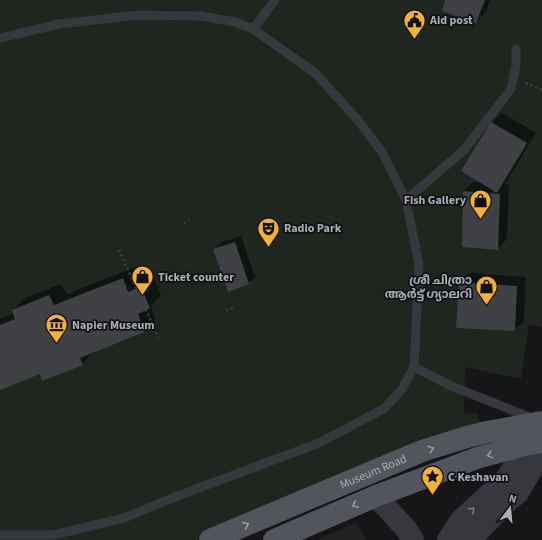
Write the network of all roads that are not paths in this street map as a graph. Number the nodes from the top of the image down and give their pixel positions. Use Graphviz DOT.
graph roads {
  1 [pos="275,0"];
  2 [pos="253,29"];
  3 [pos="0,38"];
  4 [pos="516,49"];
  5 [pos="406,200"];
  6 [pos="414,367"];
  7 [pos="539,435"];
  8 [pos="376,496"];
  9 [pos="0,535"];
  10 [pos="210,540"];
  11 [pos="274,540"];
  12 [pos="413,540"];
  13 [pos="448,540"];
  14 [pos="470,540"];
  1 -- 2 [label="lane"];
  2 -- 3 [label="lane"];
  2 -- 5 [label="lane"];
  4 -- 5 [label="lane"];
  5 -- 6 [label="lane"];
  6 -- 7 [label="lane"];
  6 -- 9 [label="lane"];
  7 -- 8 [label="main road, Museum Road, one-way"];
  10 -- 7 [label="main road, Museum Road, one-way"];
  13 -- 7 [label="street, one-way"];
  7 -- 14 [label="street"];
  8 -- 11 [label="main road, Museum Road, one-way"];
  8 -- 12 [label="street"];
}
